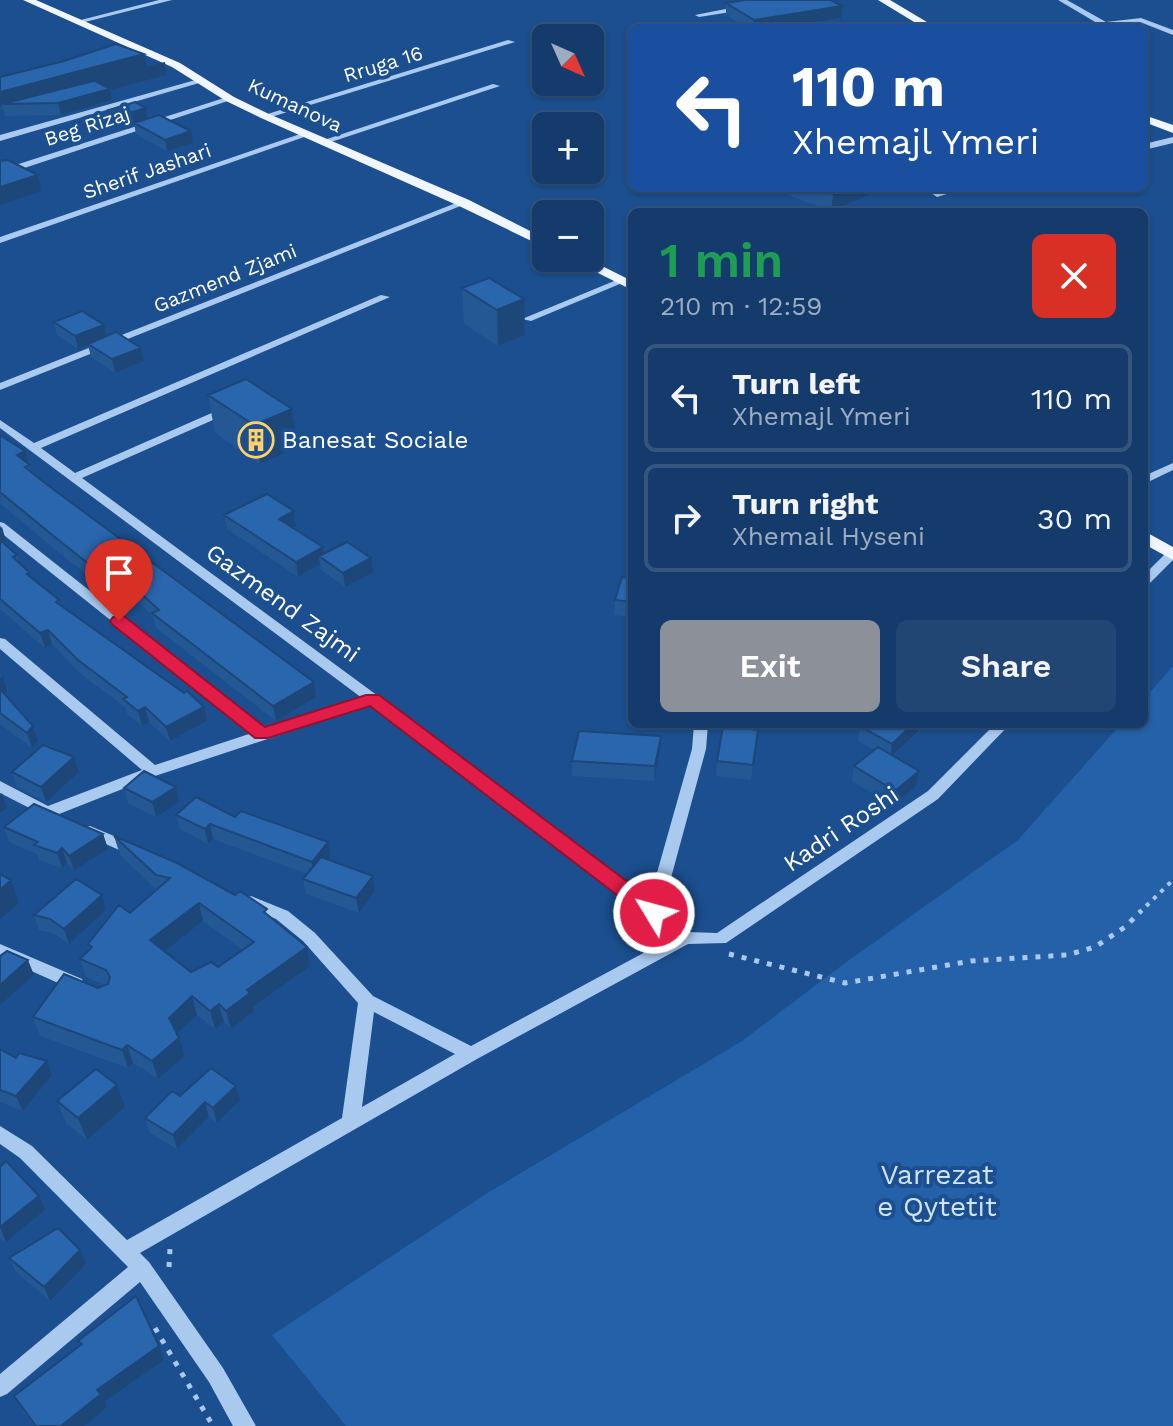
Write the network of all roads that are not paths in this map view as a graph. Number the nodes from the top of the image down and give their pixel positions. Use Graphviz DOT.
graph roads {
  1 [pos="28,0"];
  2 [pos="168,0"];
  3 [pos="867,0"];
  4 [pos="883,0"];
  5 [pos="1062,0"];
  6 [pos="756,5"];
  7 [pos="699,15"];
  8 [pos="77,22"];
  9 [pos="909,24"];
  10 [pos="925,24"];
  11 [pos="1105,24"];
  12 [pos="1173,33"];
  13 [pos="511,42"];
  14 [pos="176,65"];
  15 [pos="156,70"];
  16 [pos="202,81"];
  17 [pos="496,86"];
  18 [pos="230,99"];
  19 [pos="1148,112"];
  20 [pos="265,116"];
  21 [pos="1148,120"];
  22 [pos="1173,121"];
  23 [pos="1173,129"];
  24 [pos="306,135"];
  25 [pos="0,138"];
  26 [pos="1173,140"];
  27 [pos="322,142"];
  28 [pos="1148,146"];
  29 [pos="0,173"];
  30 [pos="464,203"];
  31 [pos="532,237"];
  32 [pos="0,240"];
  33 [pos="603,272"];
  34 [pos="627,284"];
  35 [pos="385,297"];
  36 [pos="527,319"];
  37 [pos="0,387"];
  38 [pos="236,406"];
  39 [pos="0,423"];
  40 [pos="34,447"];
  41 [pos="1173,466"];
  42 [pos="73,478"];
  43 [pos="1148,478"];
  44 [pos="0,526"];
  45 [pos="1148,539"];
  46 [pos="1172,555"];
  47 [pos="1148,578"];
  48 [pos="0,642"];
  49 [pos="373,699"];
  50 [pos="701,728"];
  51 [pos="999,728"];
  52 [pos="262,734"];
  53 [pos="153,771"];
  54 [pos="0,786"];
  55 [pos="46,812"];
  56 [pos="143,855"];
  57 [pos="240,897"];
  58 [pos="654,913"];
  59 [pos="686,938"];
  60 [pos="0,950"];
  61 [pos="92,990"];
  62 [pos="367,1001"];
  63 [pos="471,1054"];
  64 [pos="351,1121"];
  65 [pos="0,1134"];
  66 [pos="126,1251"];
  67 [pos="142,1268"];
  68 [pos="0,1387"];
  69 [pos="245,1426"];
  1 -- 8 [label="main road, Kumanova"];
  2 -- 8 [label="street"];
  3 -- 9 [label="main road"];
  4 -- 10 [label="main road"];
  5 -- 11 [label="street"];
  6 -- 7 [label="street"];
  8 -- 14 [label="main road, Kumanova"];
  11 -- 12 [label="street"];
  13 -- 20 [label="street, Rruga 16"];
  14 -- 15 [label="street"];
  14 -- 16 [label="main road, Kumanova"];
  16 -- 18 [label="main road, Kumanova"];
  16 -- 25 [label="street"];
  17 -- 27 [label="street"];
  18 -- 20 [label="main road, Kumanova"];
  18 -- 29 [label="street, Beg Rizaj"];
  19 -- 22 [label="main road"];
  20 -- 24 [label="main road, Kumanova"];
  21 -- 23 [label="main road"];
  24 -- 27 [label="main road, Kumanova"];
  24 -- 32 [label="street, Sherif Jashari"];
  26 -- 28 [label="street"];
  27 -- 30 [label="main road, Kumanova"];
  30 -- 31 [label="main road, Kumanova"];
  30 -- 37 [label="street, Gazmend Zjami"];
  33 -- 34 [label="main road"];
  34 -- 36 [label="street"];
  35 -- 40 [label="street"];
  38 -- 42 [label="street"];
  39 -- 40 [label="street, Gazmend Zajmi"];
  40 -- 42 [label="street, Gazmend Zajmi"];
  41 -- 43 [label="street"];
  42 -- 49 [label="street, Gazmend Zajmi"];
  44 -- 52 [label="street"];
  45 -- 46 [label="main road"];
  46 -- 47 [label="street"];
  48 -- 53 [label="street"];
  49 -- 52 [label="street"];
  49 -- 58 [label="street, Gazmend Zajmi"];
  50 -- 58 [label="street"];
  51 -- 59 [label="street, Kadri Roshi"];
  52 -- 53 [label="street"];
  53 -- 55 [label="street"];
  54 -- 55 [label="street"];
  55 -- 56 [label="street"];
  57 -- 62 [label="street"];
  58 -- 59 [label="street, Gazmend Zajmi"];
  59 -- 63 [label="street"];
  60 -- 61 [label="street"];
  62 -- 63 [label="street"];
  62 -- 64 [label="street"];
  63 -- 64 [label="street"];
  64 -- 66 [label="street"];
  65 -- 66 [label="street"];
  66 -- 67 [label="street"];
  67 -- 68 [label="street"];
  67 -- 69 [label="street"];
}
